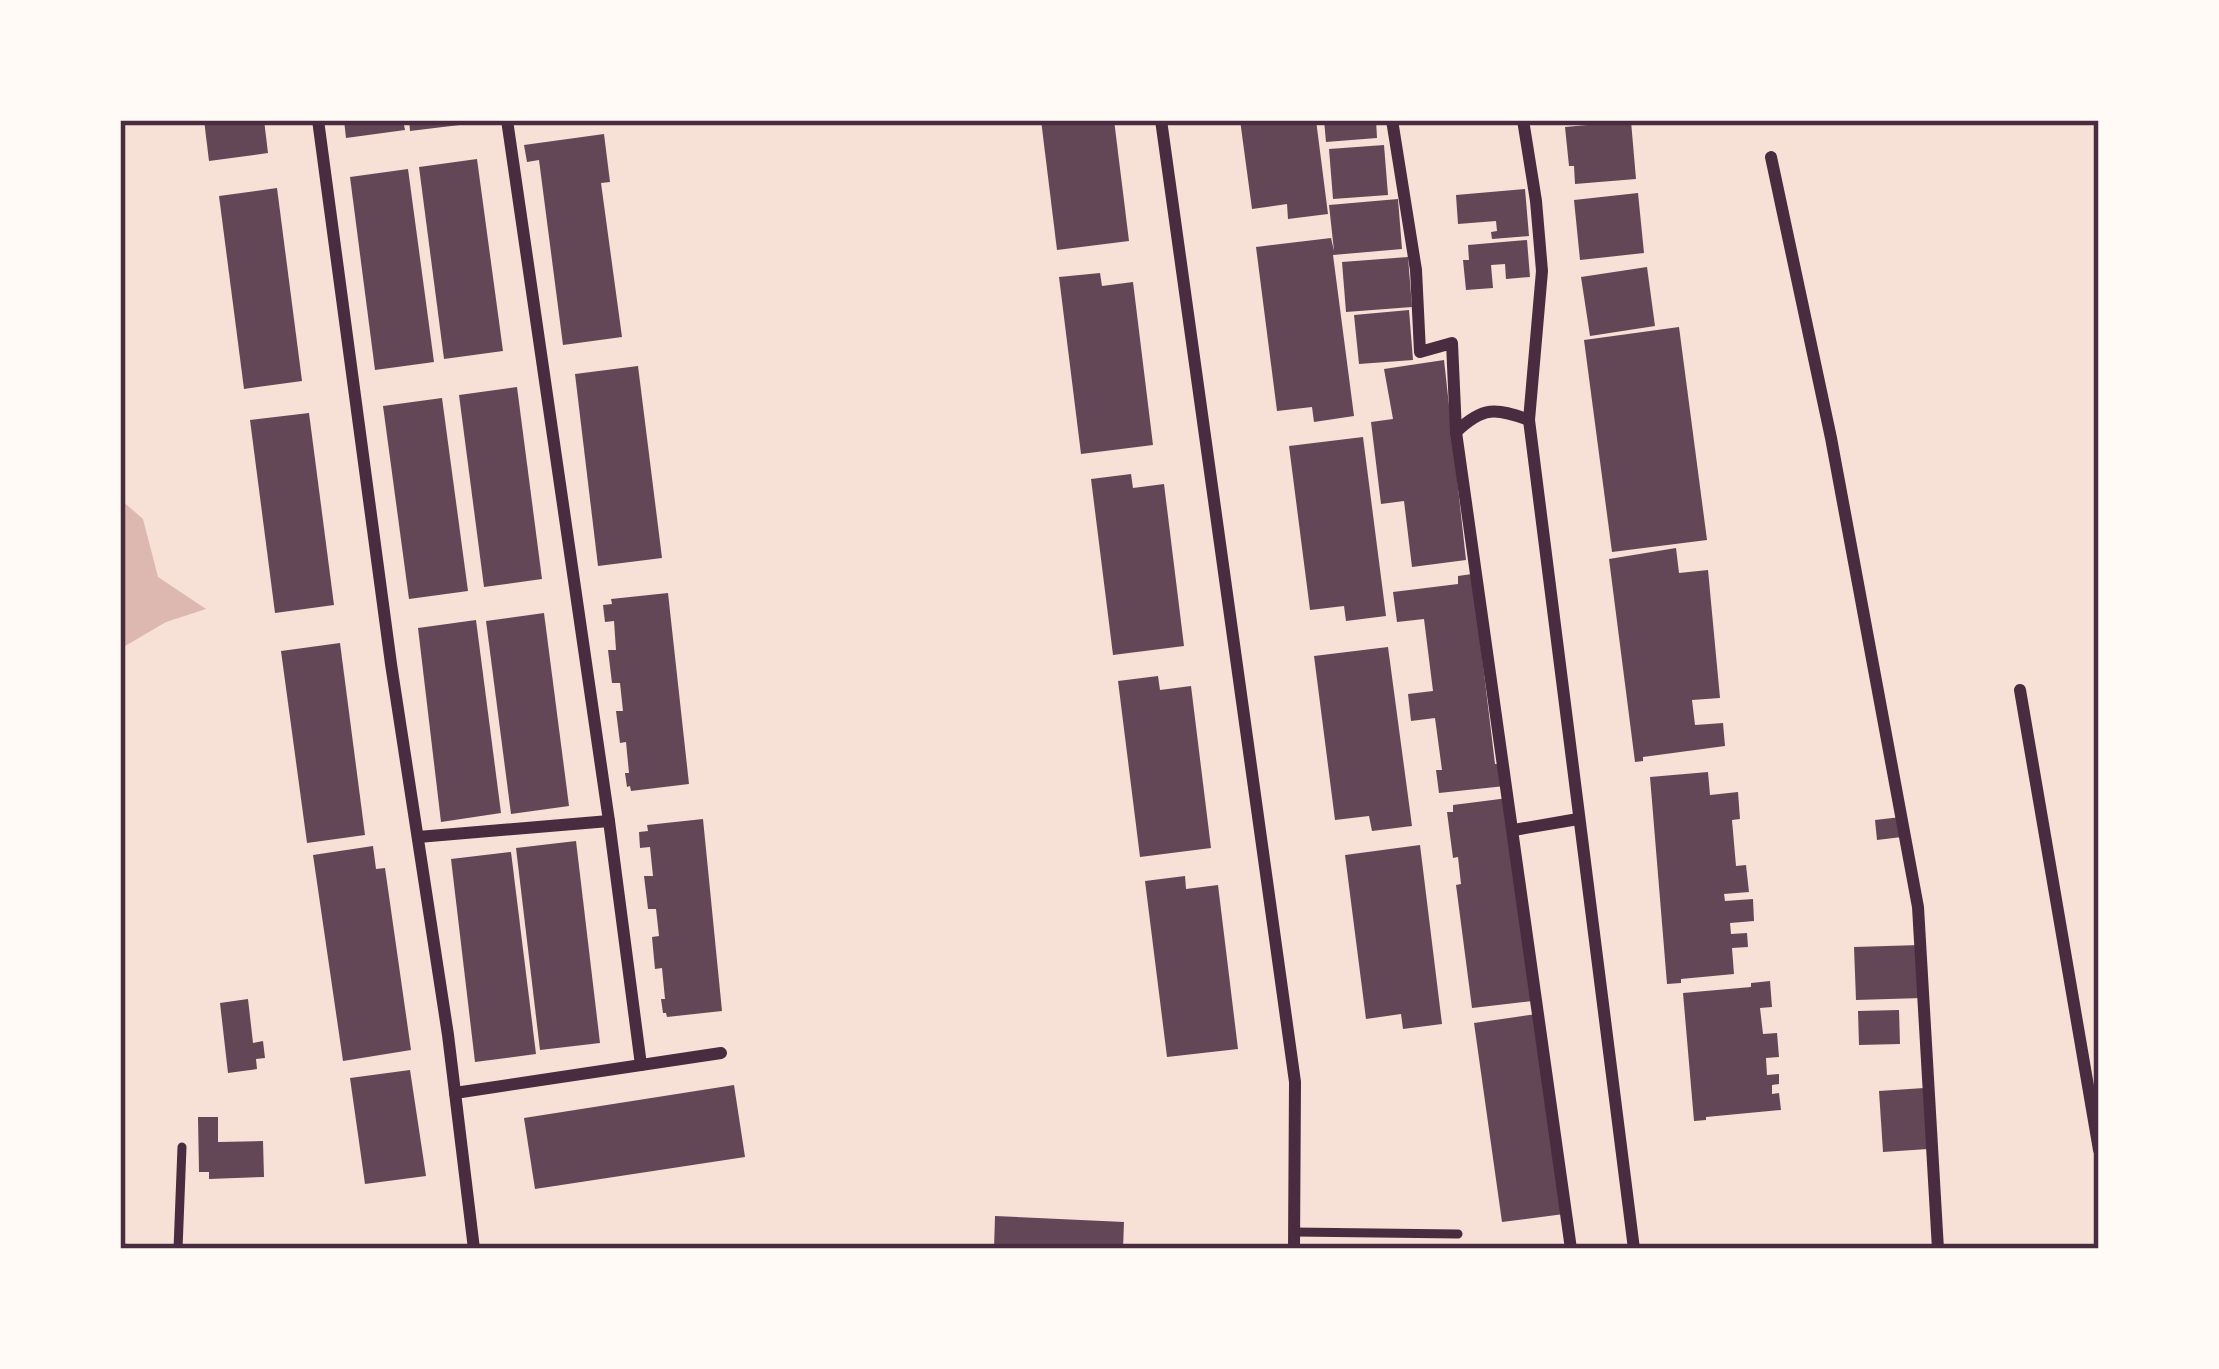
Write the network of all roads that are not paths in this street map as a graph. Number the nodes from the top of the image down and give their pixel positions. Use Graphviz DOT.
graph roads {
  1 [pos="317,120"];
  2 [pos="507,120"];
  3 [pos="1162,120"];
  4 [pos="1392,120"];
  5 [pos="1523,120"];
  6 [pos="1771,157"];
  7 [pos="1529,420"];
  8 [pos="1456,432"];
  9 [pos="2020,690"];
  10 [pos="1578,819"];
  11 [pos="610,821"];
  12 [pos="1514,830"];
  13 [pos="418,837"];
  14 [pos="721,1053"];
  15 [pos="641,1065"];
  16 [pos="455,1093"];
  17 [pos="182,1147"];
  18 [pos="2099,1150"];
  19 [pos="1294,1232"];
  20 [pos="1458,1234"];
  21 [pos="120,1248"];
  22 [pos="135,1249"];
  23 [pos="178,1249"];
  24 [pos="474,1249"];
  25 [pos="1294,1249"];
  26 [pos="1570,1249"];
  27 [pos="1634,1249"];
  28 [pos="1938,1249"];
  1 -- 13 [label="street"];
  2 -- 11 [label="street"];
  3 -- 19 [label="street"];
  4 -- 8 [label="street"];
  5 -- 7 [label="street"];
  6 -- 28 [label="street"];
  7 -- 8 [label="street"];
  7 -- 10 [label="street"];
  8 -- 12 [label="street"];
  9 -- 18 [label="street"];
  10 -- 12 [label="street"];
  10 -- 27 [label="street"];
  11 -- 13 [label="street"];
  11 -- 15 [label="street"];
  12 -- 26 [label="street"];
  13 -- 16 [label="street"];
  14 -- 15 [label="street"];
  15 -- 16 [label="street"];
  16 -- 24 [label="street"];
  17 -- 23 [label="lane"];
  19 -- 20 [label="lane"];
  19 -- 25 [label="street"];
  21 -- 22 [label="lane"];
}
